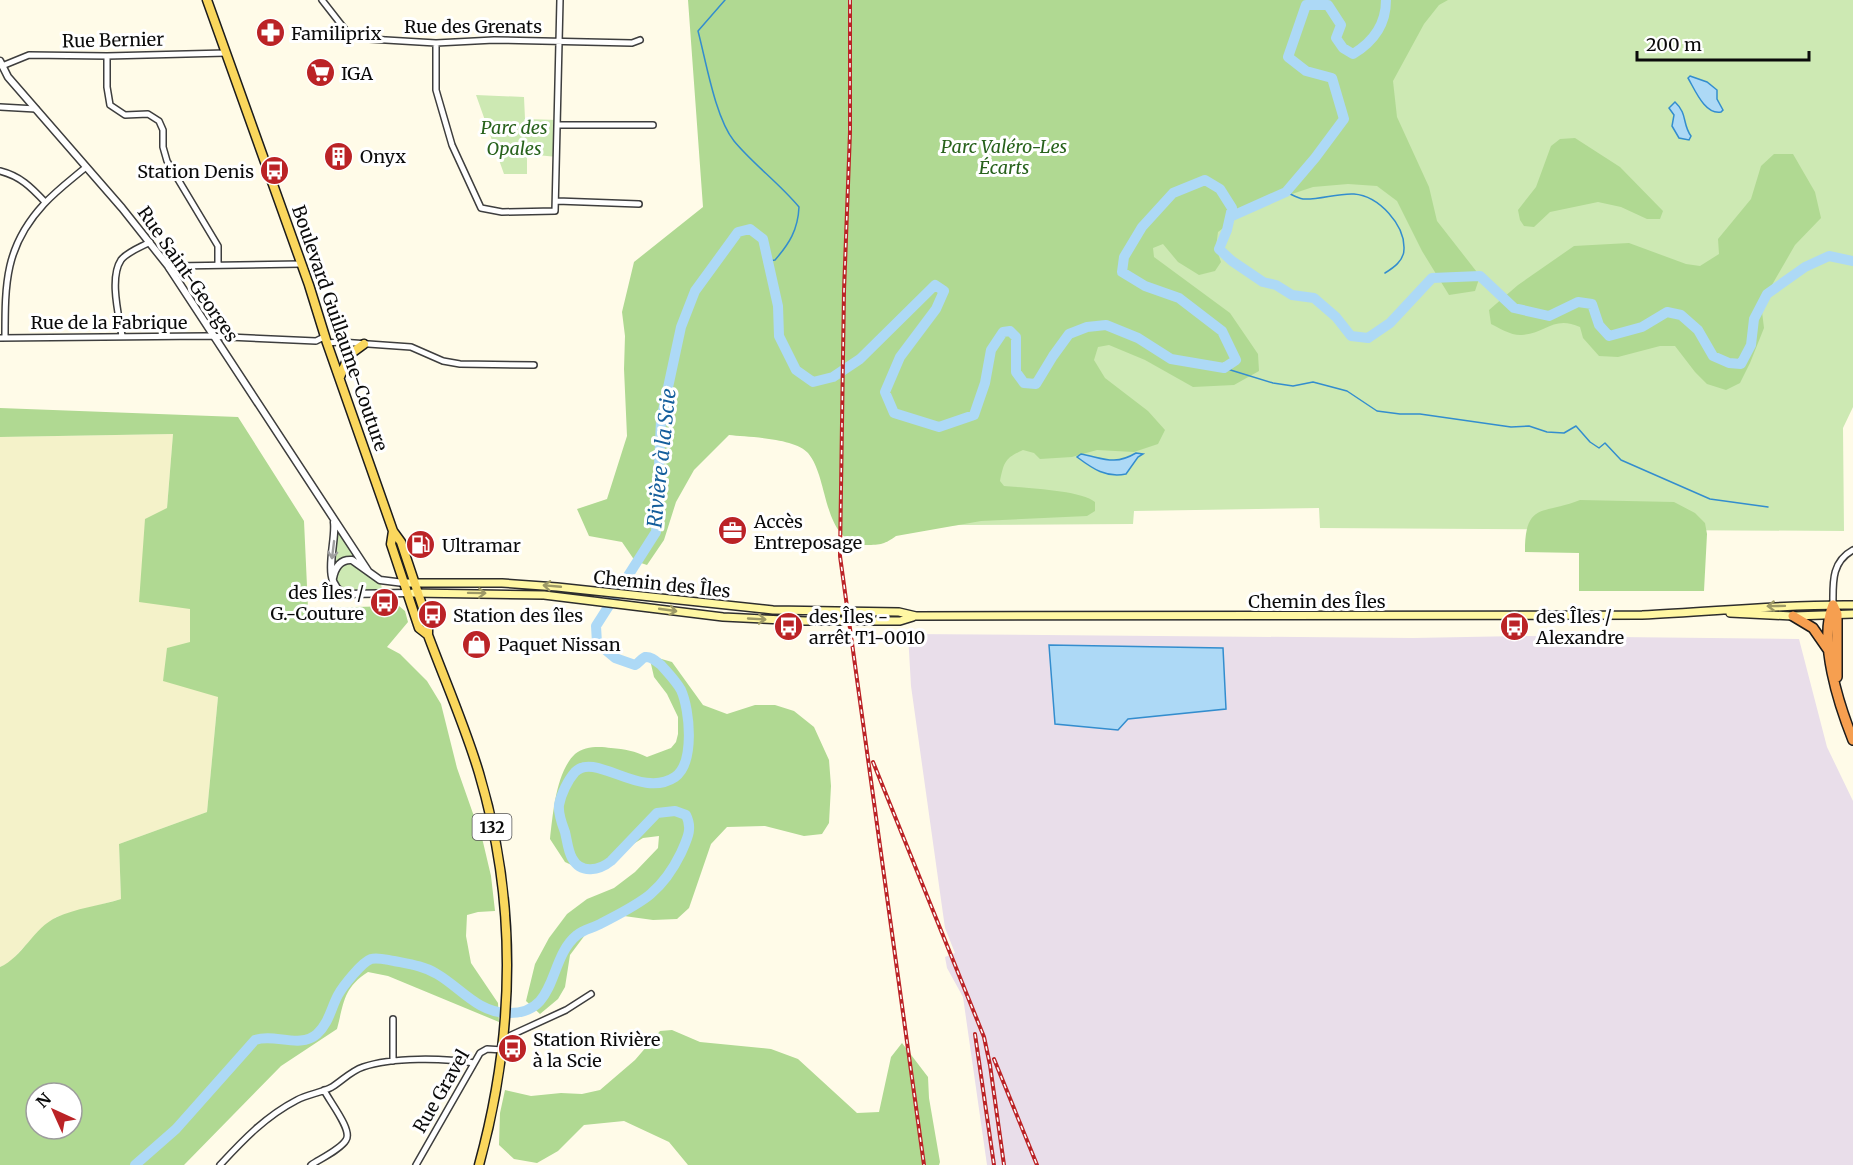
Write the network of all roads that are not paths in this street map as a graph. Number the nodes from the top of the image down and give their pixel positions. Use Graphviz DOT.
graph roads {
  1 [pos="207,0"];
  2 [pos="322,0"];
  3 [pos="560,0"];
  4 [pos="640,40"];
  5 [pos="558,42"];
  6 [pos="436,43"];
  7 [pos="226,53"];
  8 [pos="107,56"];
  9 [pos="1,64"];
  10 [pos="0,107"];
  11 [pos="36,109"];
  12 [pos="557,125"];
  13 [pos="653,125"];
  14 [pos="86,167"];
  15 [pos="0,171"];
  16 [pos="557,201"];
  17 [pos="45,202"];
  18 [pos="639,204"];
  19 [pos="150,242"];
  20 [pos="302,264"];
  21 [pos="218,265"];
  22 [pos="169,268"];
  23 [pos="122,336"];
  24 [pos="214,336"];
  25 [pos="2,338"];
  26 [pos="326,340"];
  27 [pos="364,344"];
  28 [pos="534,365"];
  29 [pos="340,378"];
  30 [pos="333,518"];
  31 [pos="393,531"];
  32 [pos="1853,550"];
  33 [pos="368,571"];
  34 [pos="333,581"];
  35 [pos="404,583"];
  36 [pos="415,583"];
  37 [pos="408,593"];
  38 [pos="418,593"];
  39 [pos="1853,605"];
  40 [pos="1833,611"];
  41 [pos="1719,612"];
  42 [pos="1853,614"];
  43 [pos="916,616"];
  44 [pos="1793,616"];
  45 [pos="428,635"];
  46 [pos="1829,652"];
  47 [pos="1836,683"];
  48 [pos="1853,740"];
  49 [pos="591,994"];
  50 [pos="393,1019"];
  51 [pos="505,1038"];
  52 [pos="503,1050"];
  53 [pos="393,1061"];
  54 [pos="474,1063"];
  55 [pos="324,1090"];
  56 [pos="220,1165"];
  57 [pos="311,1165"];
  58 [pos="416,1165"];
  59 [pos="479,1165"];
  1 -- 7 [label="main road, Boulevard Guillaume-Couture / 132"];
  2 -- 6 [label="street, Rue des Grenats"];
  3 -- 5 [label="street"];
  4 -- 5 [label="street, Rue des Grenats"];
  5 -- 6 [label="street, Rue des Grenats"];
  5 -- 12 [label="street"];
  6 -- 16 [label="street"];
  7 -- 8 [label="street, Rue Bernier"];
  7 -- 20 [label="main road, Boulevard Guillaume-Couture / 132"];
  8 -- 9 [label="street, Rue Bernier"];
  8 -- 21 [label="street"];
  9 -- 11 [label="street, Rue Saint-Georges"];
  10 -- 11 [label="street"];
  11 -- 14 [label="street, Rue Saint-Georges"];
  12 -- 13 [label="street"];
  12 -- 16 [label="street"];
  14 -- 17 [label="street"];
  14 -- 19 [label="street, Rue Saint-Georges"];
  15 -- 17 [label="street"];
  16 -- 18 [label="street"];
  17 -- 25 [label="street"];
  19 -- 22 [label="street, Rue Saint-Georges"];
  19 -- 23 [label="street"];
  20 -- 21 [label="street"];
  20 -- 26 [label="main road, Boulevard Guillaume-Couture / 132"];
  21 -- 22 [label="street"];
  22 -- 24 [label="street, Rue Saint-Georges"];
  23 -- 24 [label="street, Rue de la Fabrique"];
  23 -- 25 [label="street, Rue de la Fabrique"];
  24 -- 26 [label="street, Rue de la Fabrique"];
  24 -- 30 [label="street, Rue Saint-Georges"];
  26 -- 27 [label="street, Rue de la Fabrique"];
  26 -- 29 [label="main road, Boulevard Guillaume-Couture / 132"];
  27 -- 28 [label="street, Rue de la Fabrique"];
  27 -- 29 [label="main road"];
  29 -- 31 [label="main road, Boulevard Guillaume-Couture / 132"];
  30 -- 33 [label="street, Rue Saint-Georges"];
  30 -- 34 [label="street, one-way"];
  31 -- 35 [label="main road, Boulevard Guillaume-Couture / 132"];
  31 -- 36 [label="main road, Boulevard Guillaume-Couture / 132"];
  32 -- 40 [label="street"];
  33 -- 34 [label="street"];
  33 -- 35 [label="street"];
  34 -- 37 [label="street"];
  35 -- 36 [label="main road, Chemin des Îles"];
  35 -- 37 [label="main road, Boulevard Guillaume-Couture / 132"];
  36 -- 38 [label="main road, Boulevard Guillaume-Couture / 132"];
  43 -- 36 [label="main road, Chemin des Îles, one-way"];
  37 -- 38 [label="main road, Chemin des Îles"];
  37 -- 45 [label="main road, Boulevard Guillaume-Couture / 132"];
  38 -- 43 [label="main road, Chemin des Îles, one-way"];
  38 -- 45 [label="main road, Boulevard Guillaume-Couture / 132"];
  39 -- 40 [label="main road, Chemin des Îles"];
  40 -- 41 [label="main road, Chemin des Îles, one-way"];
  40 -- 42 [label="main road, Chemin des Îles"];
  40 -- 44 [label="main road, Chemin des Îles"];
  40 -- 46 [label="highway"];
  40 -- 47 [label="highway"];
  41 -- 43 [label="main road, Chemin des Îles"];
  41 -- 44 [label="main road, Chemin des Îles"];
  44 -- 46 [label="highway"];
  45 -- 51 [label="main road, Boulevard Guillaume-Couture / 132"];
  46 -- 47 [label="highway"];
  47 -- 48 [label="highway"];
  49 -- 51 [label="street"];
  50 -- 53 [label="street"];
  51 -- 52 [label="main road, Boulevard Guillaume-Couture / 132"];
  52 -- 54 [label="street, Rue Gravel"];
  52 -- 59 [label="main road, Boulevard Guillaume-Couture / 132"];
  53 -- 54 [label="street"];
  53 -- 55 [label="street"];
  54 -- 58 [label="street, Rue Gravel"];
  55 -- 56 [label="street"];
  55 -- 57 [label="street"];
}
